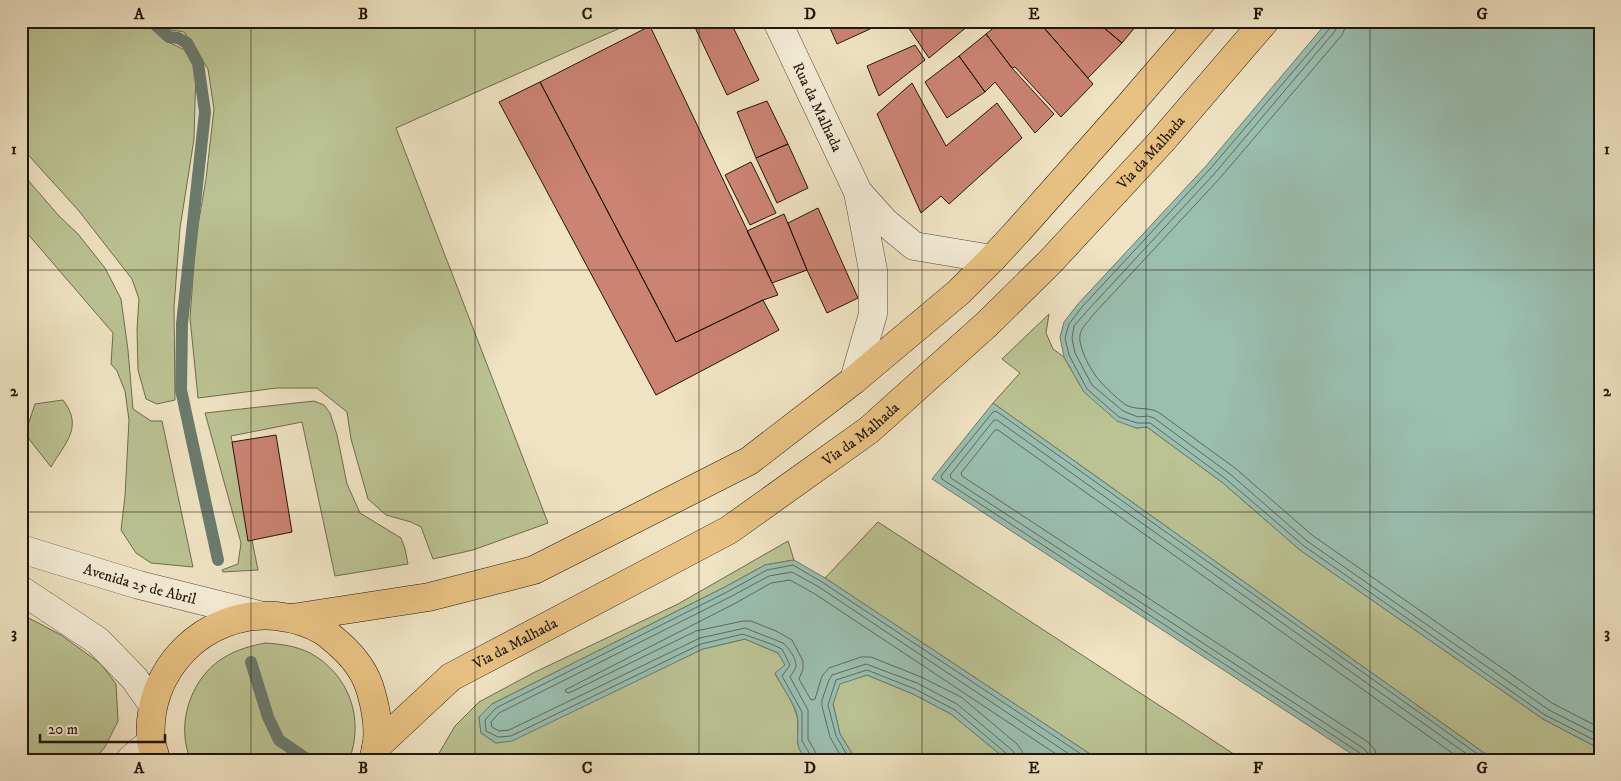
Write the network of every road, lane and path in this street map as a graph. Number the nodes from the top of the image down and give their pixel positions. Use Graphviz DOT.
graph roads {
  1 [pos="777,21"];
  2 [pos="1202,21"];
  3 [pos="1265,21"];
  4 [pos="858,192"];
  5 [pos="992,259"];
  6 [pos="854,380"];
  7 [pos="21,549"];
  8 [pos="21,590"];
  9 [pos="259,615"];
  10 [pos="292,618"];
  11 [pos="153,705"];
  12 [pos="154,751"];
  13 [pos="374,754"];
  14 [pos="130,760"];
  1 -- 4 [label="street, Rua da Malhada"];
  2 -- 5 [label="main road"];
  3 -- 13 [label="main road, Via da Malhada"];
  4 -- 5 [label="street"];
  4 -- 6 [label="street"];
  5 -- 6 [label="main road"];
  6 -- 10 [label="main road"];
  7 -- 9 [label="street, Avenida 25 de Abril"];
  8 -- 11 [label="street"];
  9 -- 10 [label="main road"];
  9 -- 11 [label="main road"];
  10 -- 13 [label="main road"];
  11 -- 12 [label="main road"];
  12 -- 14 [label="street"];
}
